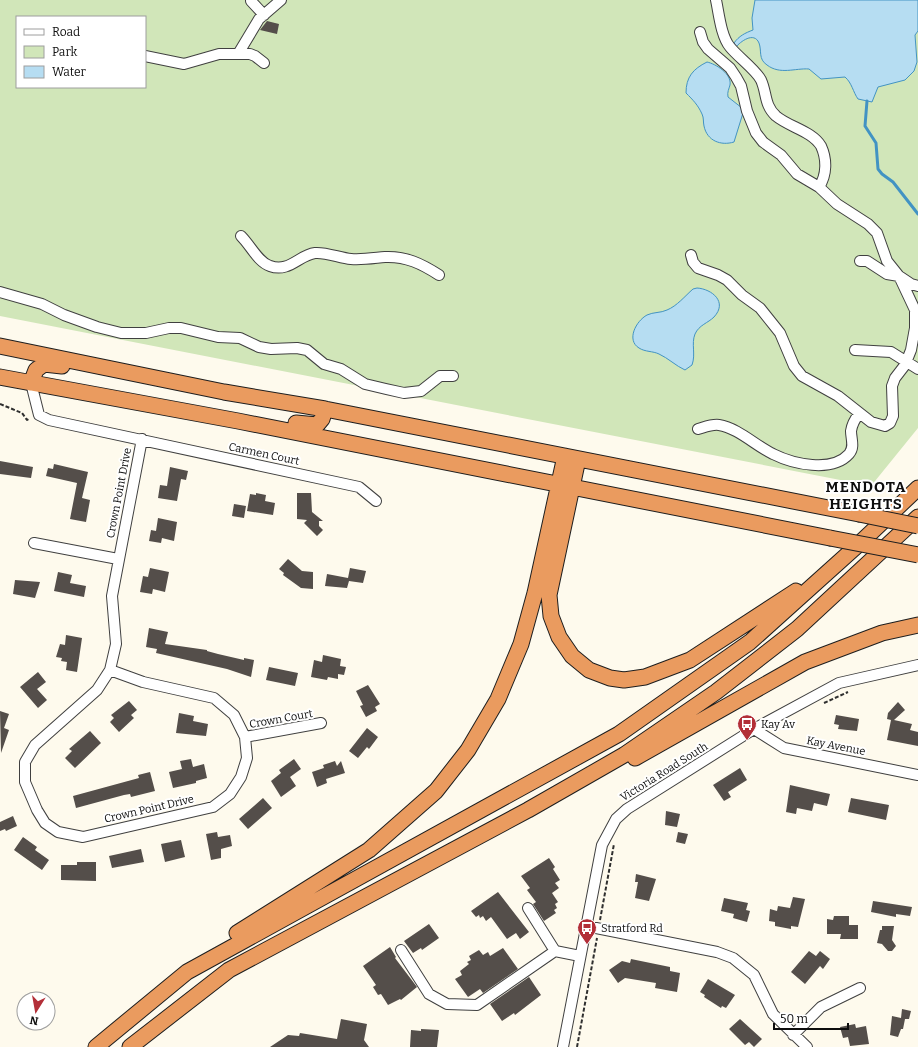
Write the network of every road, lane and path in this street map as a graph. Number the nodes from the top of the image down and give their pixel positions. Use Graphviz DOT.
graph roads {
  1 [pos="281,0"];
  2 [pos="716,0"];
  3 [pos="251,1"];
  4 [pos="264,15"];
  5 [pos="700,32"];
  6 [pos="238,54"];
  7 [pos="146,56"];
  8 [pos="264,63"];
  9 [pos="819,187"];
  10 [pos="241,236"];
  11 [pos="691,255"];
  12 [pos="860,261"];
  13 [pos="439,275"];
  14 [pos="899,276"];
  15 [pos="918,286"];
  16 [pos="0,292"];
  17 [pos="0,346"];
  18 [pos="855,350"];
  19 [pos="907,361"];
  20 [pos="918,369"];
  21 [pos="453,376"];
  22 [pos="0,377"];
  23 [pos="31,383"];
  24 [pos="224,392"];
  25 [pos="103,397"];
  26 [pos="0,404"];
  27 [pos="325,409"];
  28 [pos="859,414"];
  29 [pos="39,415"];
  30 [pos="698,429"];
  31 [pos="142,439"];
  32 [pos="571,458"];
  33 [pos="566,486"];
  34 [pos="918,488"];
  35 [pos="376,501"];
  36 [pos="859,514"];
  37 [pos="918,517"];
  38 [pos="918,522"];
  39 [pos="918,526"];
  40 [pos="34,543"];
  41 [pos="859,544"];
  42 [pos="918,555"];
  43 [pos="118,559"];
  44 [pos="918,625"];
  45 [pos="918,665"];
  46 [pos="110,670"];
  47 [pos="848,692"];
  48 [pos="821,705"];
  49 [pos="321,723"];
  50 [pos="754,729"];
  51 [pos="245,737"];
  52 [pos="918,775"];
  53 [pos="528,810"];
  54 [pos="615,840"];
  55 [pos="528,908"];
  56 [pos="586,926"];
  57 [pos="598,928"];
  58 [pos="401,950"];
  59 [pos="555,951"];
  60 [pos="580,956"];
  61 [pos="187,972"];
  62 [pos="860,988"];
  63 [pos="793,1035"];
  64 [pos="96,1047"];
  65 [pos="130,1047"];
  66 [pos="563,1047"];
  67 [pos="577,1047"];
  68 [pos="807,1047"];
  1 -- 4 [label="street"];
  2 -- 9 [label="street"];
  3 -- 4 [label="street"];
  4 -- 6 [label="street"];
  5 -- 9 [label="street"];
  6 -- 7 [label="street"];
  6 -- 8 [label="street"];
  9 -- 14 [label="street"];
  10 -- 13 [label="street"];
  11 -- 28 [label="street"];
  12 -- 14 [label="street"];
  14 -- 15 [label="street"];
  14 -- 19 [label="street"];
  16 -- 21 [label="street"];
  17 -- 24 [label="highway"];
  18 -- 19 [label="street"];
  19 -- 20 [label="street"];
  19 -- 28 [label="street"];
  22 -- 23 [label="highway"];
  23 -- 24 [label="highway"];
  23 -- 25 [label="highway"];
  23 -- 29 [label="street"];
  24 -- 27 [label="highway"];
  25 -- 27 [label="highway"];
  25 -- 33 [label="highway"];
  26 -- 29 [label="path"];
  27 -- 32 [label="highway"];
  28 -- 30 [label="street"];
  29 -- 31 [label="street, Carmen Court"];
  31 -- 35 [label="street, Carmen Court"];
  31 -- 43 [label="street, Crown Point Drive"];
  32 -- 33 [label="highway"];
  32 -- 36 [label="highway"];
  33 -- 41 [label="highway"];
  33 -- 42 [label="highway, bridge"];
  33 -- 61 [label="highway"];
  34 -- 41 [label="highway"];
  36 -- 38 [label="highway, bridge"];
  36 -- 39 [label="highway, bridge"];
  37 -- 53 [label="highway"];
  40 -- 43 [label="street"];
  41 -- 61 [label="highway"];
  43 -- 46 [label="street, Crown Point Drive"];
  44 -- 53 [label="highway"];
  45 -- 50 [label="street, Victoria Road South"];
  46 -- 51 [label="street, Crown Point Drive"];
  46 -- 51 [label="street, Crown Point Drive"];
  47 -- 48 [label="path"];
  49 -- 51 [label="street, Crown Court"];
  50 -- 52 [label="street, Kay Avenue"];
  50 -- 56 [label="street, Victoria Road South"];
  53 -- 65 [label="highway"];
  54 -- 57 [label="path"];
  55 -- 59 [label="street"];
  56 -- 57 [label="street"];
  56 -- 60 [label="street, Victoria Road South"];
  57 -- 63 [label="street"];
  57 -- 67 [label="path"];
  58 -- 59 [label="street"];
  59 -- 60 [label="street"];
  60 -- 66 [label="street, Victoria Road South"];
  61 -- 64 [label="highway"];
  62 -- 63 [label="street"];
  63 -- 68 [label="street"];
}
